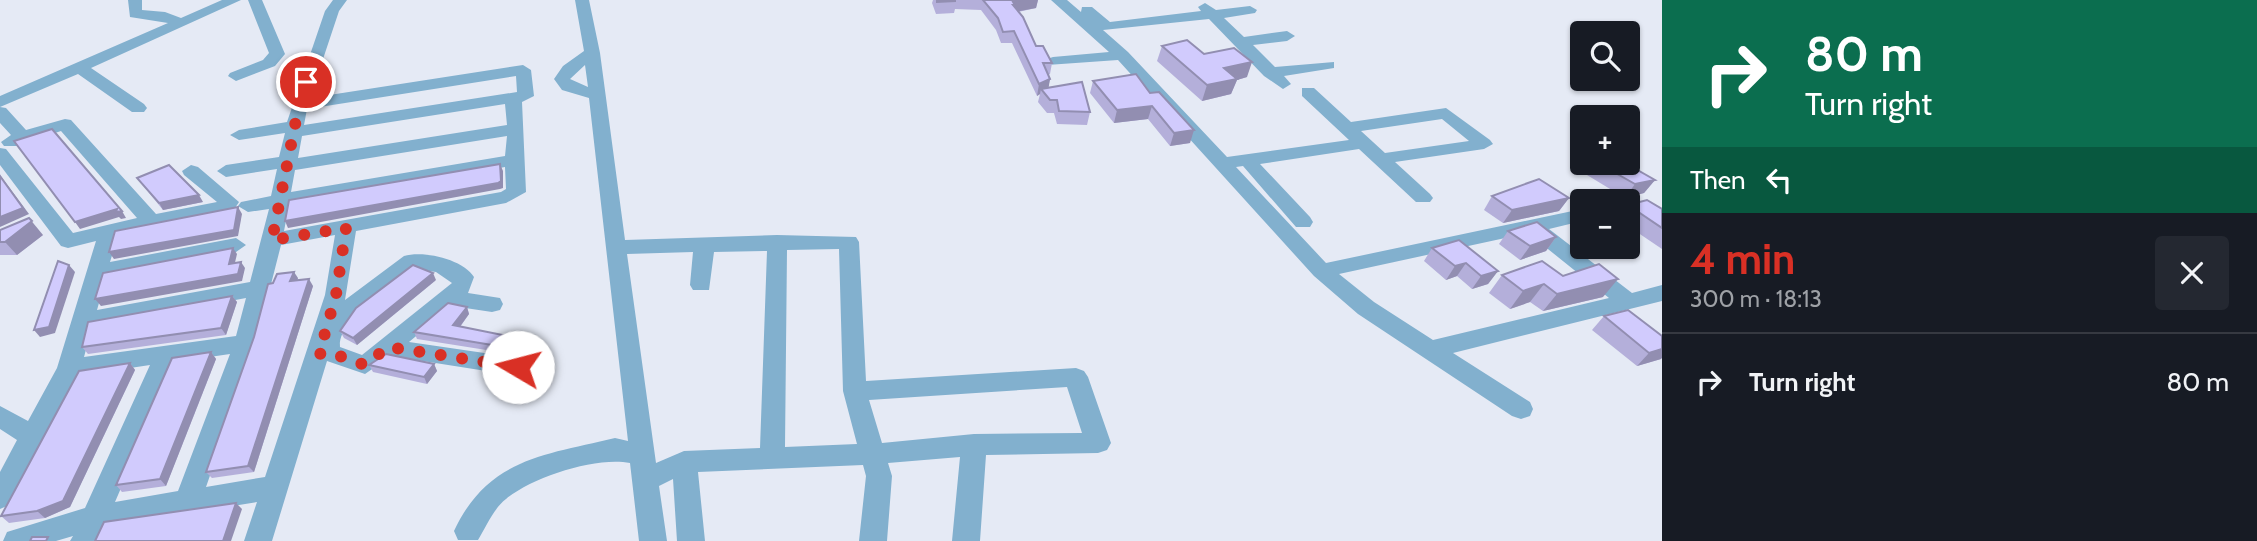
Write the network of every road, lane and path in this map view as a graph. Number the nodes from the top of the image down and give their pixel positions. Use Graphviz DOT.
graph roads {
  1 [pos="135,0"];
  2 [pos="234,0"];
  3 [pos="255,0"];
  4 [pos="340,0"];
  5 [pos="582,0"];
  6 [pos="1058,0"];
  7 [pos="1075,0"];
  8 [pos="1198,0"];
  9 [pos="1250,10"];
  10 [pos="1211,13"];
  11 [pos="178,22"];
  12 [pos="1287,36"];
  13 [pos="1241,42"];
  14 [pos="592,54"];
  15 [pos="1122,55"];
  16 [pos="1053,62"];
  17 [pos="1328,65"];
  18 [pos="78,66"];
  19 [pos="1270,73"];
  20 [pos="236,75"];
  21 [pos="1283,84"];
  22 [pos="1308,92"];
  23 [pos="596,95"];
  24 [pos="513,97"];
  25 [pos="0,102"];
  26 [pos="299,105"];
  27 [pos="138,108"];
  28 [pos="0,112"];
  29 [pos="1347,128"];
  30 [pos="294,129"];
  31 [pos="516,129"];
  32 [pos="239,135"];
  33 [pos="22,137"];
  34 [pos="1363,143"];
  35 [pos="0,146"];
  36 [pos="0,153"];
  37 [pos="1381,159"];
  38 [pos="514,160"];
  39 [pos="1247,160"];
  40 [pos="289,163"];
  41 [pos="1220,164"];
  42 [pos="191,170"];
  43 [pos="226,171"];
  44 [pos="1423,198"];
  45 [pos="280,200"];
  46 [pos="248,206"];
  47 [pos="50,217"];
  48 [pos="1570,217"];
  49 [pos="151,220"];
  50 [pos="1303,222"];
  51 [pos="1531,225"];
  52 [pos="25,227"];
  53 [pos="346,228"];
  54 [pos="109,231"];
  55 [pos="695,237"];
  56 [pos="272,240"];
  57 [pos="777,242"];
  58 [pos="236,245"];
  59 [pos="617,247"];
  60 [pos="1321,271"];
  61 [pos="97,272"];
  62 [pos="701,285"];
  63 [pos="258,288"];
  64 [pos="1662,293"];
  65 [pos="448,298"];
  66 [pos="1629,302"];
  67 [pos="492,304"];
  68 [pos="82,321"];
  69 [pos="245,343"];
  70 [pos="388,347"];
  71 [pos="1433,349"];
  72 [pos="324,353"];
  73 [pos="166,355"];
  74 [pos="518,367"];
  75 [pos="69,368"];
  76 [pos="855,391"];
  77 [pos="1521,409"];
  78 [pos="0,416"];
  79 [pos="974,445"];
  80 [pos="17,454"];
  81 [pos="874,454"];
  82 [pos="772,458"];
  83 [pos="684,462"];
  84 [pos="644,467"];
  85 [pos="276,487"];
  86 [pos="0,497"];
  87 [pos="188,501"];
  88 [pos="89,529"];
  89 [pos="468,531"];
  90 [pos="17,541"];
  91 [pos="258,541"];
  92 [pos="653,541"];
  93 [pos="691,541"];
  94 [pos="873,541"];
  95 [pos="966,541"];
  1 -- 11 [label="street"];
  2 -- 11 [label="street"];
  3 -- 20 [label="street"];
  4 -- 26 [label="street"];
  5 -- 14 [label="street"];
  6 -- 15 [label="street"];
  7 -- 10 [label="street"];
  8 -- 10 [label="street"];
  9 -- 10 [label="street"];
  10 -- 13 [label="street"];
  11 -- 18 [label="street"];
  12 -- 13 [label="street"];
  13 -- 19 [label="street"];
  14 -- 23 [label="street"];
  14 -- 23 [label="street"];
  15 -- 16 [label="street"];
  15 -- 41 [label="street"];
  17 -- 19 [label="street"];
  18 -- 25 [label="street"];
  18 -- 27 [label="street"];
  19 -- 21 [label="street"];
  22 -- 29 [label="street"];
  23 -- 59 [label="street"];
  24 -- 26 [label="street"];
  24 -- 30 [label="street"];
  24 -- 31 [label="street"];
  26 -- 30 [label="street"];
  28 -- 33 [label="street"];
  29 -- 34 [label="street"];
  29 -- 37 [label="street"];
  30 -- 32 [label="street"];
  30 -- 40 [label="street"];
  31 -- 38 [label="street"];
  31 -- 40 [label="street"];
  33 -- 35 [label="street"];
  33 -- 49 [label="street"];
  34 -- 37 [label="street"];
  34 -- 39 [label="street"];
  36 -- 47 [label="street"];
  37 -- 44 [label="street"];
  38 -- 45 [label="street"];
  38 -- 53 [label="street"];
  39 -- 41 [label="street"];
  39 -- 50 [label="street"];
  40 -- 43 [label="street"];
  40 -- 45 [label="street"];
  41 -- 60 [label="street"];
  42 -- 49 [label="street"];
  45 -- 46 [label="street"];
  45 -- 56 [label="street"];
  47 -- 52 [label="street"];
  47 -- 54 [label="street"];
  48 -- 51 [label="street"];
  49 -- 54 [label="street"];
  51 -- 60 [label="street"];
  51 -- 66 [label="street"];
  53 -- 56 [label="street"];
  53 -- 72 [label="street"];
  54 -- 61 [label="street"];
  55 -- 57 [label="street"];
  55 -- 59 [label="street"];
  55 -- 62 [label="street"];
  56 -- 63 [label="street"];
  57 -- 76 [label="street"];
  57 -- 82 [label="street"];
  58 -- 61 [label="street"];
  59 -- 84 [label="street"];
  60 -- 71 [label="street"];
  61 -- 68 [label="street"];
  63 -- 68 [label="street"];
  63 -- 69 [label="street"];
  64 -- 66 [label="street"];
  65 -- 67 [label="street"];
  65 -- 70 [label="street"];
  65 -- 72 [label="street"];
  66 -- 71 [label="street"];
  68 -- 75 [label="street"];
  69 -- 73 [label="street"];
  69 -- 87 [label="street"];
  70 -- 72 [label="street"];
  70 -- 74 [label="street"];
  71 -- 77 [label="street"];
  72 -- 85 [label="street"];
  73 -- 75 [label="street"];
  73 -- 88 [label="street"];
  75 -- 80 [label="street"];
  76 -- 79 [label="street"];
  76 -- 81 [label="street"];
  78 -- 80 [label="street"];
  79 -- 81 [label="street"];
  79 -- 95 [label="street"];
  80 -- 86 [label="street"];
  81 -- 82 [label="street"];
  81 -- 94 [label="street"];
  82 -- 83 [label="street"];
  83 -- 84 [label="street"];
  83 -- 93 [label="street"];
  84 -- 89 [label="street"];
  84 -- 92 [label="street"];
  85 -- 87 [label="street"];
  85 -- 91 [label="street"];
  87 -- 88 [label="street"];
  88 -- 90 [label="street"];
}
